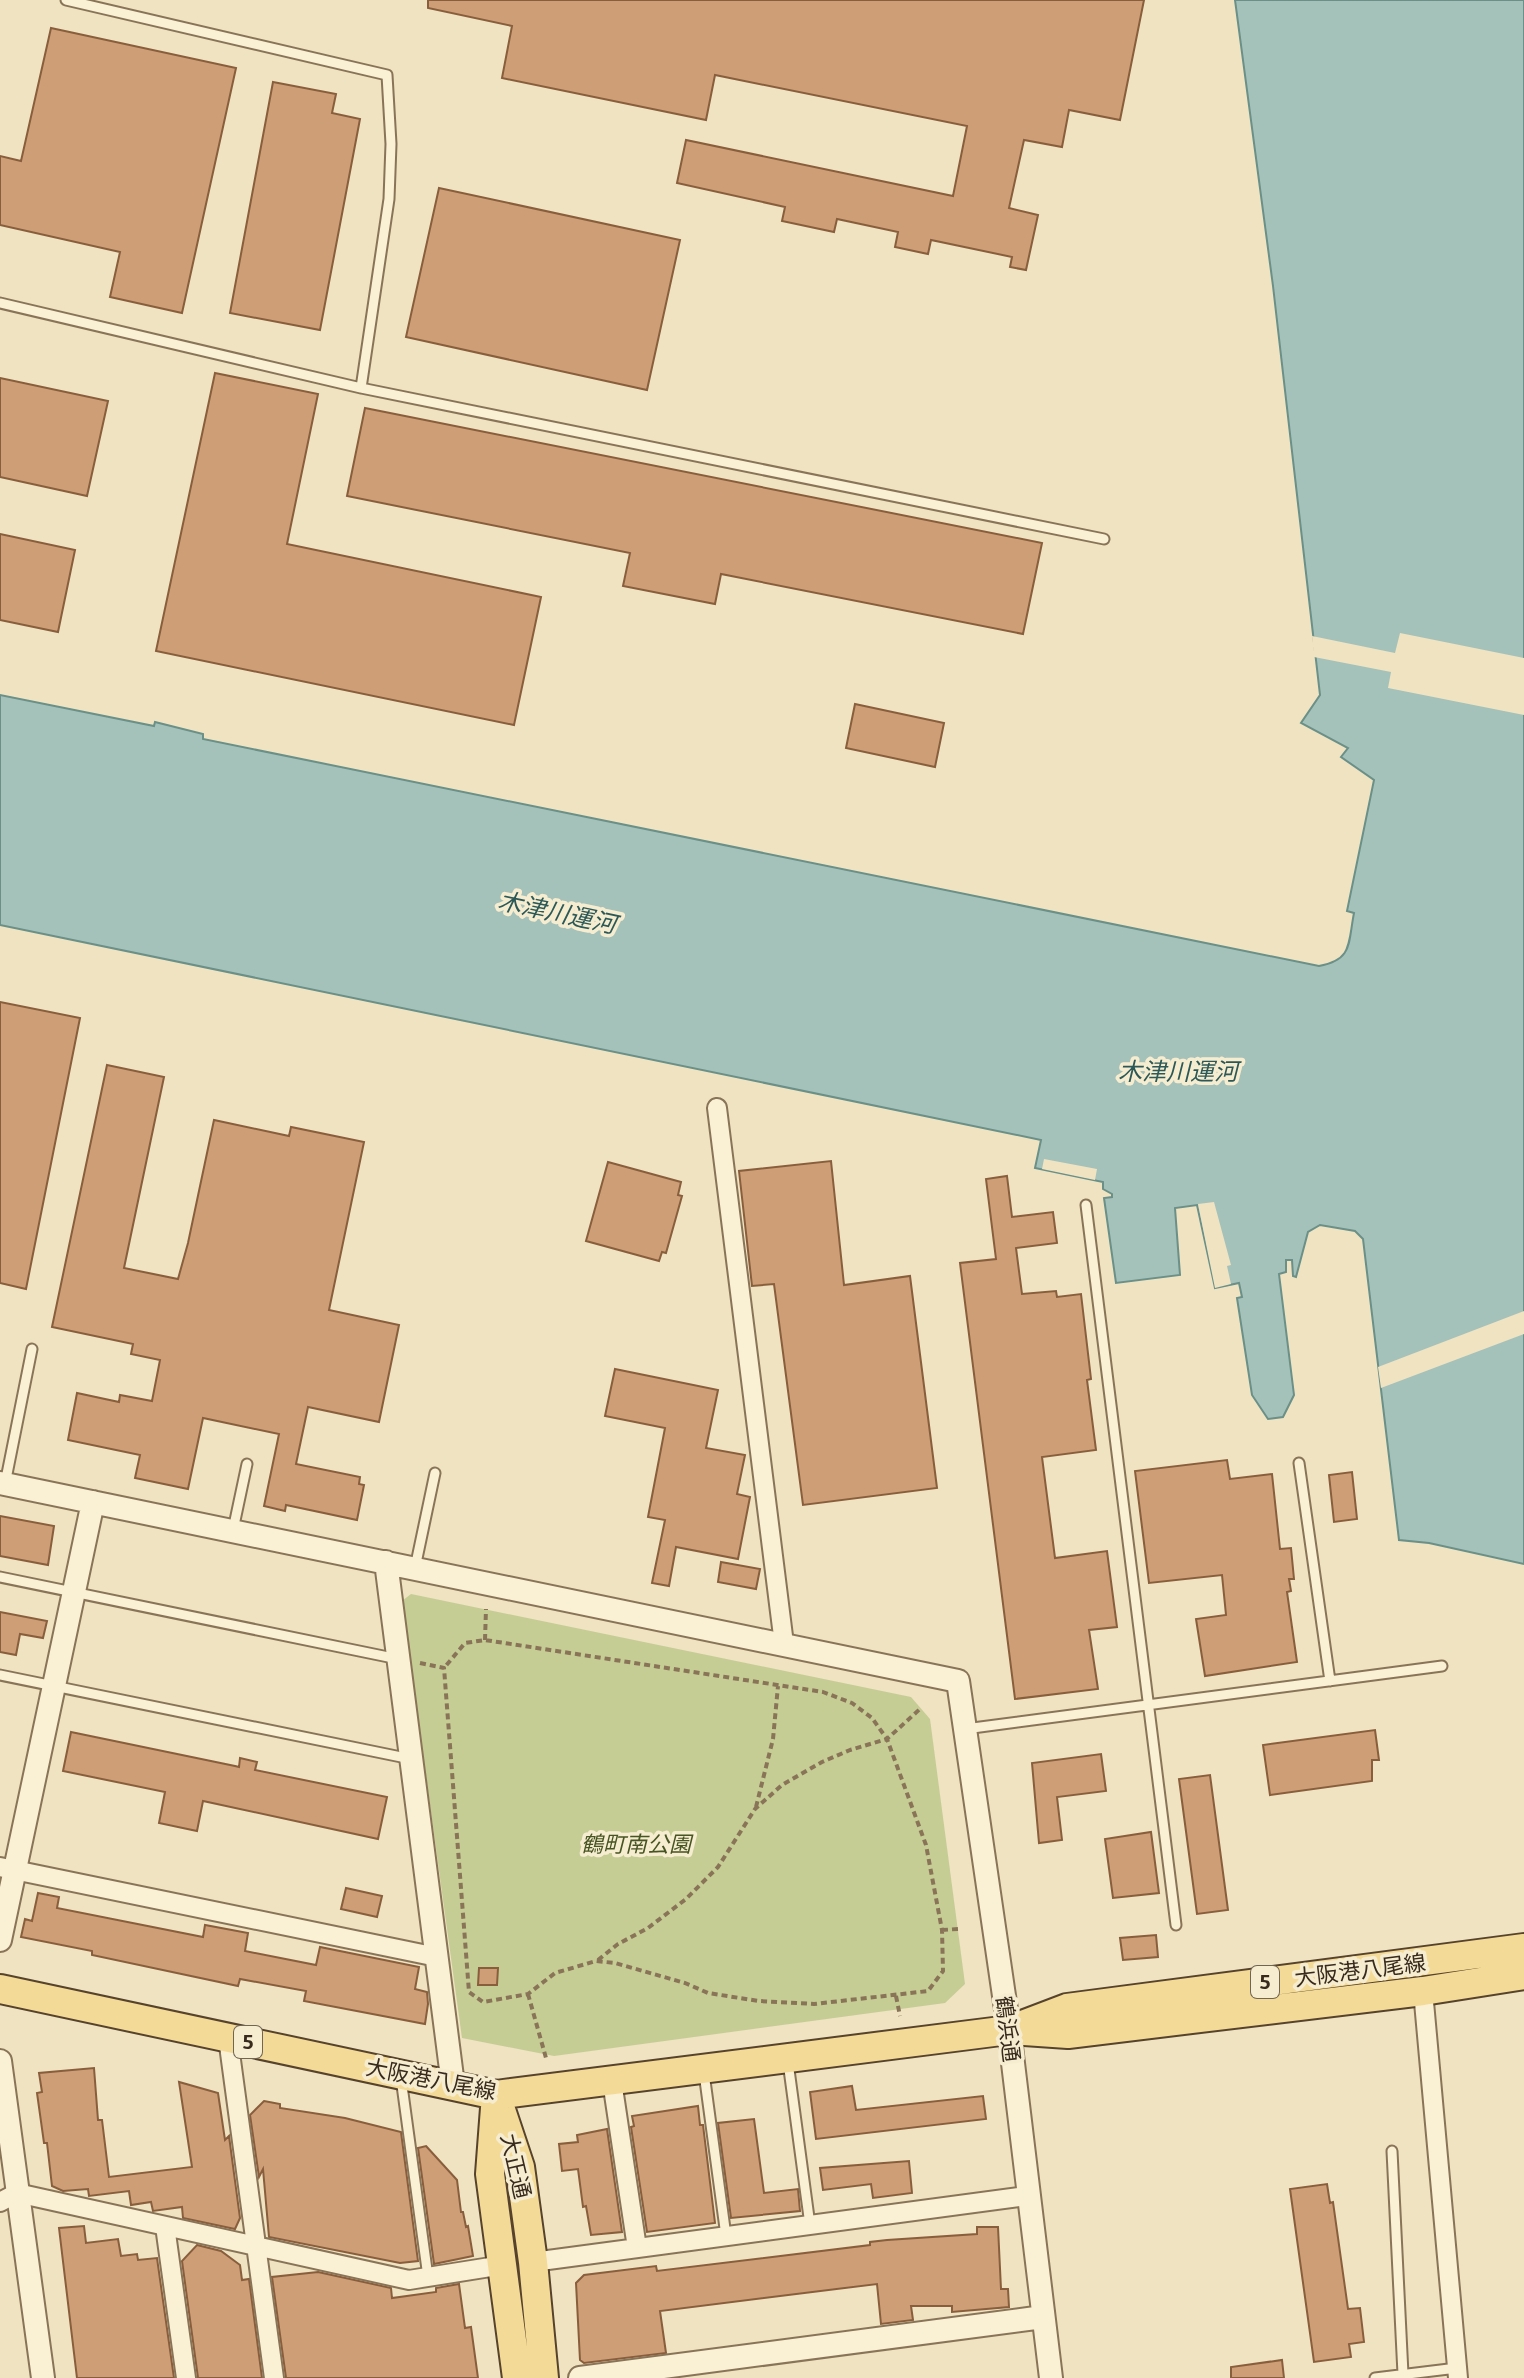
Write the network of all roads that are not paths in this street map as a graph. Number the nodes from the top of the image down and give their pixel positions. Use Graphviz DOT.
graph roads {
  1 [pos="66,0"];
  2 [pos="0,303"];
  3 [pos="361,388"];
  4 [pos="1104,539"];
  5 [pos="717,1108"];
  6 [pos="1086,1205"];
  7 [pos="32,1349"];
  8 [pos="1299,1463"];
  9 [pos="247,1464"];
  10 [pos="435,1473"];
  11 [pos="2,1483"];
  12 [pos="93,1502"];
  13 [pos="233,1530"];
  14 [pos="386,1562"];
  15 [pos="415,1568"];
  16 [pos="0,1577"];
  17 [pos="74,1592"];
  18 [pos="784,1644"];
  19 [pos="398,1659"];
  20 [pos="1442,1666"];
  21 [pos="0,1675"];
  22 [pos="1330,1681"];
  23 [pos="54,1686"];
  24 [pos="1148,1704"];
  25 [pos="965,1729"];
  26 [pos="411,1759"];
  27 [pos="8,1868"];
  28 [pos="1176,1925"];
  29 [pos="0,1940"];
  30 [pos="1524,1948"];
  31 [pos="437,1957"];
  32 [pos="1524,1975"];
  33 [pos="0,1989"];
  34 [pos="1423,1991"];
  35 [pos="1009,2030"];
  36 [pos="228,2038"];
  37 [pos="788,2058"];
  38 [pos="0,2061"];
  39 [pos="703,2069"];
  40 [pos="400,2074"];
  41 [pos="612,2081"];
  42 [pos="453,2085"];
  43 [pos="496,2095"];
  44 [pos="1392,2151"];
  45 [pos="6,2195"];
  46 [pos="1027,2196"];
  47 [pos="810,2225"];
  48 [pos="165,2226"];
  49 [pos="726,2236"];
  50 [pos="256,2246"];
  51 [pos="637,2248"];
  52 [pos="533,2262"];
  53 [pos="503,2265"];
  54 [pos="428,2277"];
  55 [pos="1043,2317"];
  56 [pos="1458,2373"];
  57 [pos="1403,2374"];
  58 [pos="43,2378"];
  59 [pos="186,2378"];
  60 [pos="274,2378"];
  61 [pos="517,2378"];
  62 [pos="544,2378"];
  63 [pos="580,2378"];
  64 [pos="1051,2378"];
  65 [pos="1375,2378"];
  1 -- 3 [label="lane"];
  2 -- 3 [label="lane"];
  3 -- 4 [label="lane"];
  5 -- 18 [label="street"];
  6 -- 24 [label="lane"];
  7 -- 11 [label="lane"];
  8 -- 22 [label="lane"];
  9 -- 13 [label="lane"];
  10 -- 15 [label="lane"];
  11 -- 12 [label="street"];
  12 -- 13 [label="street"];
  12 -- 17 [label="street"];
  13 -- 14 [label="street"];
  14 -- 15 [label="street"];
  14 -- 19 [label="street"];
  15 -- 18 [label="street"];
  16 -- 17 [label="lane"];
  17 -- 19 [label="lane"];
  17 -- 23 [label="street"];
  18 -- 25 [label="street, 鶴浜通"];
  19 -- 26 [label="street"];
  20 -- 22 [label="lane"];
  21 -- 23 [label="lane"];
  22 -- 24 [label="lane"];
  23 -- 26 [label="lane"];
  23 -- 27 [label="street"];
  24 -- 25 [label="lane"];
  24 -- 28 [label="lane"];
  25 -- 35 [label="street, 鶴浜通"];
  26 -- 31 [label="street"];
  27 -- 29 [label="street"];
  27 -- 31 [label="street"];
  30 -- 35 [label="main road, 大阪港八尾線 / 5"];
  31 -- 42 [label="street"];
  32 -- 34 [label="main road, 大阪港八尾線 / 5"];
  33 -- 36 [label="main road, 大阪港八尾線 / 5"];
  34 -- 35 [label="main road, 大阪港八尾線 / 5"];
  34 -- 56 [label="street"];
  35 -- 37 [label="main road, 大阪港八尾線 / 5"];
  35 -- 46 [label="street, 鶴浜通"];
  36 -- 40 [label="main road, 大阪港八尾線 / 5"];
  36 -- 50 [label="street"];
  37 -- 39 [label="main road, 大阪港八尾線 / 5"];
  37 -- 47 [label="lane"];
  38 -- 45 [label="street"];
  39 -- 41 [label="main road, 大阪港八尾線 / 5"];
  39 -- 49 [label="lane"];
  40 -- 42 [label="main road, 大阪港八尾線 / 5"];
  40 -- 54 [label="lane"];
  41 -- 43 [label="main road, 大阪港八尾線 / 5"];
  41 -- 51 [label="street"];
  42 -- 43 [label="main road, 大阪港八尾線 / 5"];
  43 -- 52 [label="main road, 大正通"];
  43 -- 53 [label="main road, 大正通"];
  44 -- 57 [label="lane"];
  45 -- 48 [label="street"];
  45 -- 58 [label="street"];
  46 -- 47 [label="street"];
  46 -- 55 [label="street, 鶴浜通"];
  47 -- 49 [label="street"];
  48 -- 50 [label="street"];
  48 -- 59 [label="street"];
  49 -- 51 [label="street"];
  50 -- 54 [label="street"];
  50 -- 60 [label="street"];
  51 -- 52 [label="street"];
  52 -- 62 [label="main road, 大正通"];
  53 -- 54 [label="street"];
  53 -- 61 [label="main road, 大正通"];
  55 -- 63 [label="street"];
  55 -- 64 [label="street, 鶴浜通"];
  56 -- 57 [label="lane"];
  57 -- 65 [label="lane"];
}
